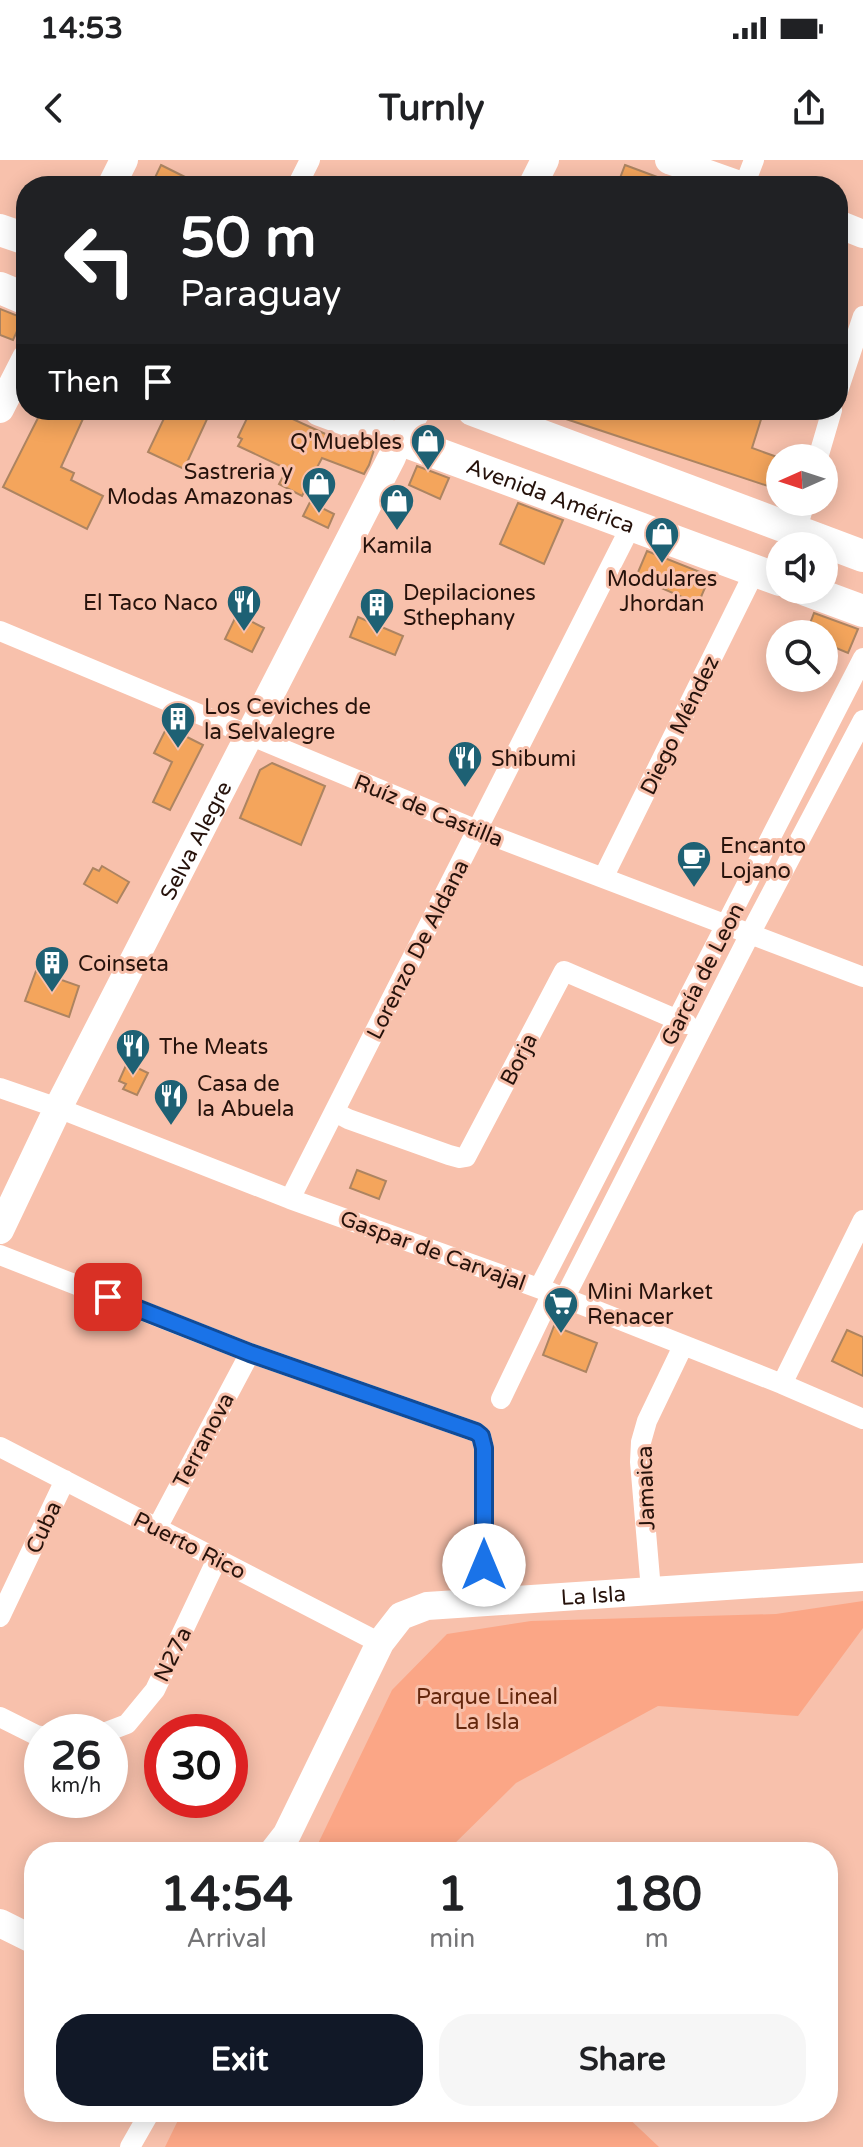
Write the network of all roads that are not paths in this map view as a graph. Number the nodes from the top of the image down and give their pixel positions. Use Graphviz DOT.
graph roads {
  1 [pos="669,160"];
  2 [pos="715,176"];
  3 [pos="863,316"];
  4 [pos="848,359"];
  5 [pos="16,378"];
  6 [pos="0,409"];
  7 [pos="346,420"];
  8 [pos="411,420"];
  9 [pos="504,420"];
  10 [pos="829,420"];
  11 [pos="399,440"];
  12 [pos="822,444"];
  13 [pos="800,517"];
  14 [pos="631,526"];
  15 [pos="863,556"];
  16 [pos="766,575"];
  17 [pos="766,580"];
  18 [pos="838,602"];
  19 [pos="863,611"];
  20 [pos="0,631"];
  21 [pos="863,658"];
  22 [pos="863,720"];
  23 [pos="249,736"];
  24 [pos="477,830"];
  25 [pos="603,878"];
  26 [pos="727,926"];
  27 [pos="750,934"];
  28 [pos="863,977"];
  29 [pos="678,1020"];
  30 [pos="702,1030"];
  31 [pos="0,1088"];
  32 [pos="58,1108"];
  33 [pos="335,1112"];
  34 [pos="290,1199"];
  35 [pos="863,1220"];
  36 [pos="0,1230"];
  37 [pos="0,1255"];
  38 [pos="552,1293"];
  39 [pos="683,1346"];
  40 [pos="250,1353"];
  41 [pos="782,1384"];
  42 [pos="501,1399"];
  43 [pos="863,1419"];
  44 [pos="0,1447"];
  45 [pos="65,1480"];
  46 [pos="157,1528"];
  47 [pos="217,1559"];
  48 [pos="863,1577"];
  49 [pos="651,1590"];
  50 [pos="486,1602"];
  51 [pos="0,1617"];
  52 [pos="380,1643"];
  53 [pos="0,1717"];
  54 [pos="128,1723"];
  55 [pos="24,1729"];
  56 [pos="281,1842"];
  57 [pos="0,1923"];
  58 [pos="24,1935"];
  59 [pos="144,2122"];
  60 [pos="130,2147"];
  1 -- 2 [label="street"];
  3 -- 4 [label="street"];
  5 -- 6 [label="street"];
  7 -- 11 [label="main road, Avenida América"];
  8 -- 11 [label="street, Selva Alegre"];
  9 -- 13 [label="main road"];
  10 -- 12 [label="street"];
  11 -- 14 [label="main road, Avenida América"];
  11 -- 23 [label="street, Selva Alegre"];
  13 -- 15 [label="main road"];
  14 -- 16 [label="main road, Avenida América"];
  14 -- 24 [label="street, Lorenzo De Aldana"];
  17 -- 25 [label="street, Diego Méndez"];
  18 -- 19 [label="main road"];
  20 -- 23 [label="street, Ruíz de Castilla"];
  21 -- 26 [label="street, García de Leon"];
  22 -- 27 [label="street, García de Leon"];
  23 -- 24 [label="street, Ruíz de Castilla"];
  23 -- 32 [label="street, Selva Alegre"];
  24 -- 25 [label="street, Ruíz de Castilla"];
  24 -- 33 [label="street, Lorenzo De Aldana"];
  25 -- 26 [label="street, Ruíz de Castilla"];
  26 -- 27 [label="street, Ruíz de Castilla"];
  26 -- 29 [label="street, García de Leon"];
  27 -- 28 [label="street, Ruíz de Castilla"];
  27 -- 30 [label="street, García de Leon"];
  29 -- 30 [label="street, Borja"];
  29 -- 33 [label="street, Borja"];
  29 -- 38 [label="street, García de Leon"];
  30 -- 38 [label="street, García de Leon"];
  31 -- 32 [label="street, Gaspar de Carvajal"];
  32 -- 34 [label="street, Gaspar de Carvajal"];
  32 -- 36 [label="street, Selva Alegre"];
  33 -- 34 [label="street, Lorenzo De Aldana"];
  34 -- 38 [label="street, Gaspar de Carvajal"];
  35 -- 41 [label="street"];
  37 -- 40 [label="street"];
  38 -- 39 [label="street, Gaspar de Carvajal"];
  38 -- 42 [label="street"];
  39 -- 41 [label="street, Gaspar de Carvajal"];
  39 -- 49 [label="street, Jamaica"];
  40 -- 46 [label="street, Terranova"];
  40 -- 50 [label="street"];
  41 -- 43 [label="street, Gaspar de Carvajal"];
  44 -- 45 [label="street, Puerto Rico"];
  45 -- 46 [label="street, Puerto Rico"];
  45 -- 51 [label="street, Cuba"];
  46 -- 47 [label="street, Puerto Rico"];
  47 -- 52 [label="street, Puerto Rico"];
  47 -- 54 [label="street, N27a"];
  48 -- 49 [label="street, La Isla"];
  49 -- 50 [label="street, La Isla"];
  50 -- 52 [label="street, La Isla"];
  52 -- 56 [label="street, La Isla"];
  53 -- 55 [label="street"];
  57 -- 58 [label="street"];
  59 -- 60 [label="street"];
}
